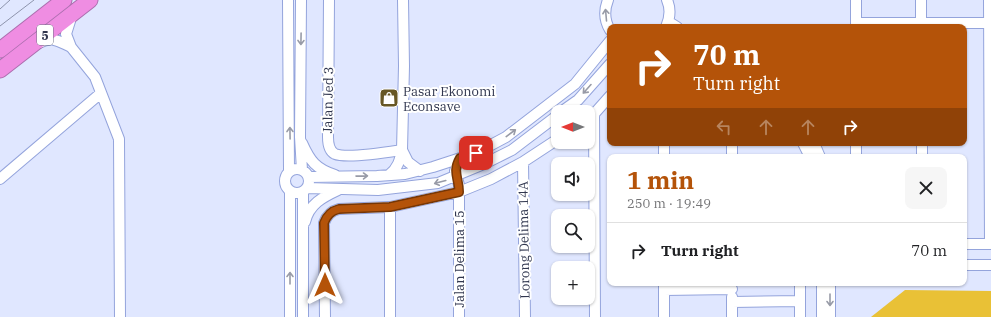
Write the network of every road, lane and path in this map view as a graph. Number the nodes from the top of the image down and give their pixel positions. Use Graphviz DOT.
graph roads {
  1 [pos="64,0"];
  2 [pos="288,0"];
  3 [pos="301,0"];
  4 [pos="330,0"];
  5 [pos="403,0"];
  6 [pos="608,0"];
  7 [pos="667,0"];
  8 [pos="856,0"];
  9 [pos="921,0"];
  10 [pos="989,0"];
  11 [pos="86,3"];
  12 [pos="990,23"];
  13 [pos="608,24"];
  14 [pos="671,24"];
  15 [pos="856,24"];
  16 [pos="921,24"];
  17 [pos="956,24"];
  18 [pos="607,44"];
  19 [pos="71,47"];
  20 [pos="0,50"];
  21 [pos="22,52"];
  22 [pos="607,67"];
  23 [pos="0,70"];
  24 [pos="101,93"];
  25 [pos="607,99"];
  26 [pos="571,105"];
  27 [pos="595,112"];
  28 [pos="551,120"];
  29 [pos="300,137"];
  30 [pos="551,144"];
  31 [pos="592,149"];
  32 [pos="402,150"];
  33 [pos="460,158"];
  34 [pos="523,162"];
  35 [pos="441,164"];
  36 [pos="302,170"];
  37 [pos="420,171"];
  38 [pos="289,172"];
  39 [pos="389,175"];
  40 [pos="338,176"];
  41 [pos="456,176"];
  42 [pos="309,178"];
  43 [pos="0,179"];
  44 [pos="342,189"];
  45 [pos="305,190"];
  46 [pos="290,192"];
  47 [pos="459,192"];
  48 [pos="390,207"];
  49 [pos="303,232"];
  50 [pos="967,244"];
  51 [pos="990,244"];
  52 [pos="967,265"];
  53 [pos="991,265"];
  54 [pos="664,286"];
  55 [pos="732,286"];
  56 [pos="800,286"];
  57 [pos="822,286"];
  58 [pos="830,286"];
  59 [pos="800,301"];
  60 [pos="732,302"];
  61 [pos="120,317"];
  62 [pos="290,317"];
  63 [pos="303,317"];
  64 [pos="325,317"];
  65 [pos="390,317"];
  66 [pos="459,317"];
  67 [pos="525,317"];
  68 [pos="595,317"];
  69 [pos="664,317"];
  70 [pos="732,317"];
  71 [pos="800,317"];
  72 [pos="822,317"];
  73 [pos="830,317"];
  1 -- 20 [label="highway, 5"];
  38 -- 2 [label="street, one-way"];
  3 -- 29 [label="street, one-way"];
  4 -- 32 [label="street, Jalan Jed 3"];
  5 -- 32 [label="street"];
  13 -- 6 [label="street, one-way"];
  7 -- 14 [label="street"];
  8 -- 15 [label="street"];
  9 -- 16 [label="street"];
  10 -- 12 [label="street"];
  11 -- 19 [label="street"];
  11 -- 21 [label="highway, 5"];
  12 -- 17 [label="street"];
  12 -- 51 [label="street"];
  33 -- 18 [label="street, one-way"];
  19 -- 21 [label="street"];
  19 -- 24 [label="street"];
  21 -- 23 [label="highway, 5"];
  22 -- 26 [label="street, one-way"];
  24 -- 43 [label="street"];
  24 -- 61 [label="street"];
  25 -- 27 [label="street"];
  28 -- 41 [label="street"];
  29 -- 36 [label="street"];
  29 -- 40 [label="street"];
  30 -- 34 [label="street"];
  31 -- 68 [label="street"];
  32 -- 37 [label="street"];
  32 -- 39 [label="street"];
  33 -- 35 [label="street"];
  33 -- 41 [label="street"];
  34 -- 47 [label="street"];
  34 -- 67 [label="street, Lorong Delima 14A"];
  35 -- 37 [label="street"];
  35 -- 41 [label="street"];
  36 -- 38 [label="street"];
  36 -- 42 [label="street"];
  37 -- 39 [label="street"];
  38 -- 46 [label="street"];
  40 -- 39 [label="street, one-way"];
  40 -- 42 [label="street"];
  41 -- 44 [label="street, one-way"];
  41 -- 47 [label="street, Jalan Delima 15"];
  42 -- 45 [label="street"];
  44 -- 45 [label="street"];
  44 -- 49 [label="street"];
  45 -- 46 [label="street"];
  45 -- 49 [label="street"];
  46 -- 49 [label="street"];
  62 -- 46 [label="street, one-way"];
  47 -- 48 [label="street"];
  47 -- 66 [label="street, Jalan Delima 15"];
  48 -- 64 [label="street"];
  48 -- 65 [label="street"];
  49 -- 63 [label="street"];
  50 -- 51 [label="street"];
  52 -- 53 [label="street"];
  54 -- 55 [label="street"];
  54 -- 69 [label="street"];
  55 -- 60 [label="street"];
  56 -- 59 [label="street"];
  57 -- 72 [label="street"];
  58 -- 73 [label="street, one-way"];
  59 -- 60 [label="street"];
  59 -- 71 [label="street"];
  60 -- 70 [label="street"];
}
